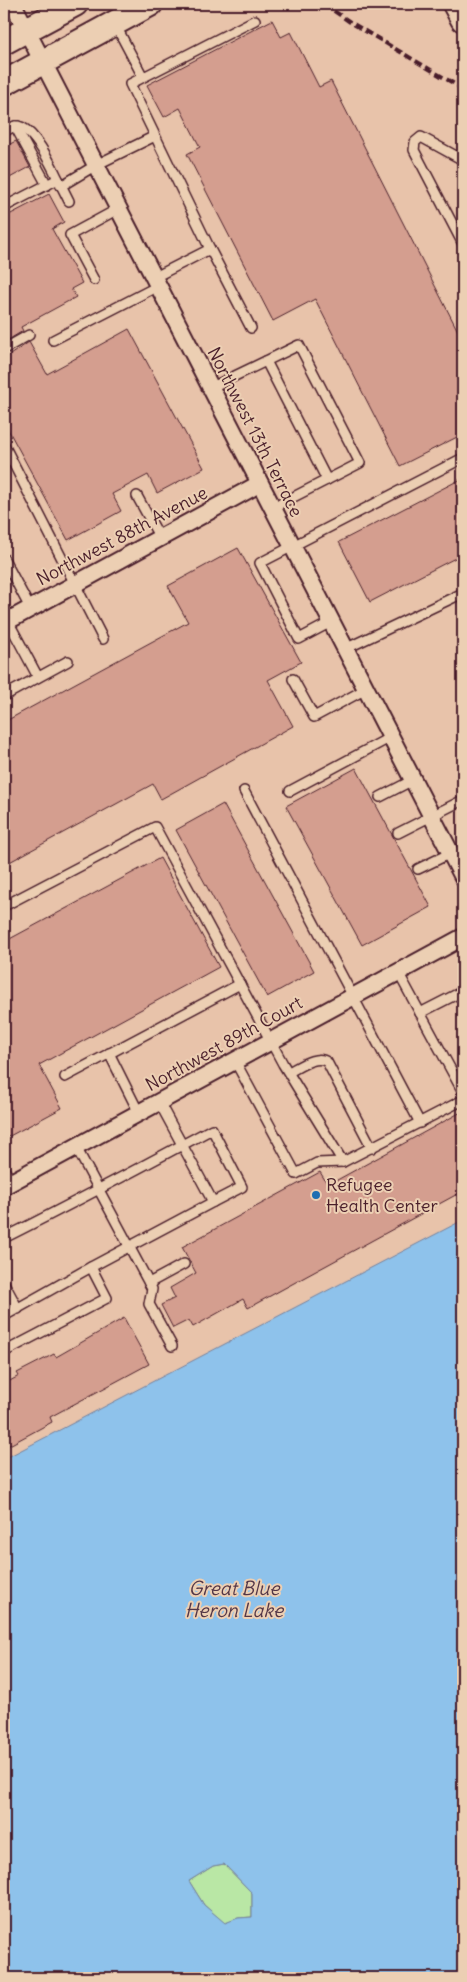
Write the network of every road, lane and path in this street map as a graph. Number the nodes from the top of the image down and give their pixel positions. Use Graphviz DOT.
graph roads {
  1 [pos="13,4"];
  2 [pos="75,4"];
  3 [pos="150,4"];
  4 [pos="455,4"];
  5 [pos="463,19"];
  6 [pos="255,20"];
  7 [pos="114,23"];
  8 [pos="27,30"];
  9 [pos="4,42"];
  10 [pos="43,62"];
  11 [pos="143,77"];
  12 [pos="4,83"];
  13 [pos="14,126"];
  14 [pos="4,132"];
  15 [pos="155,136"];
  16 [pos="463,160"];
  17 [pos="96,165"];
  18 [pos="60,183"];
  19 [pos="47,185"];
  20 [pos="69,201"];
  21 [pos="4,207"];
  22 [pos="118,209"];
  23 [pos="463,244"];
  24 [pos="210,249"];
  25 [pos="94,280"];
  26 [pos="156,282"];
  27 [pos="251,328"];
  28 [pos="29,335"];
  29 [pos="53,340"];
  30 [pos="4,349"];
  31 [pos="266,361"];
  32 [pos="210,388"];
  33 [pos="4,445"];
  34 [pos="463,458"];
  35 [pos="327,480"];
  36 [pos="259,484"];
  37 [pos="137,496"];
  38 [pos="272,508"];
  39 [pos="160,538"];
  40 [pos="292,547"];
  41 [pos="4,559"];
  42 [pos="75,585"];
  43 [pos="463,593"];
  44 [pos="30,608"];
  45 [pos="6,622"];
  46 [pos="331,622"];
  47 [pos="103,639"];
  48 [pos="345,649"];
  49 [pos="68,661"];
  50 [pos="38,677"];
  51 [pos="293,679"];
  52 [pos="366,689"];
  53 [pos="4,696"];
  54 [pos="391,737"];
  55 [pos="413,780"];
  56 [pos="244,791"];
  57 [pos="290,791"];
  58 [pos="380,797"];
  59 [pos="463,800"];
  60 [pos="432,816"];
  61 [pos="398,833"];
  62 [pos="451,852"];
  63 [pos="418,869"];
  64 [pos="463,877"];
  65 [pos="4,906"];
  66 [pos="463,937"];
  67 [pos="398,972"];
  68 [pos="240,984"];
  69 [pos="463,990"];
  70 [pos="354,996"];
  71 [pos="420,1013"];
  72 [pos="271,1041"];
  73 [pos="109,1053"];
  74 [pos="235,1061"];
  75 [pos="289,1072"];
  76 [pos="65,1076"];
  77 [pos="463,1092"];
  78 [pos="463,1100"];
  79 [pos="159,1102"];
  80 [pos="139,1113"];
  81 [pos="420,1123"];
  82 [pos="182,1145"];
  83 [pos="76,1147"];
  84 [pos="372,1148"];
  85 [pos="343,1162"];
  86 [pos="6,1179"];
  87 [pos="99,1189"];
  88 [pos="213,1202"];
  89 [pos="4,1238"];
  90 [pos="129,1246"];
  91 [pos="184,1264"];
  92 [pos="91,1267"];
  93 [pos="4,1283"];
  94 [pos="149,1283"];
  95 [pos="18,1309"];
  96 [pos="4,1316"];
  97 [pos="172,1346"];
  98 [pos="4,1352"];
  1 -- 8 [label="street, Northwest 13th Terrace"];
  2 -- 8 [label="main road"];
  3 -- 7 [label="main road"];
  4 -- 5 [label="main road"];
  6 -- 11 [label="lane"];
  7 -- 10 [label="main road"];
  7 -- 11 [label="lane"];
  8 -- 9 [label="main road"];
  8 -- 10 [label="street, Northwest 13th Terrace"];
  10 -- 12 [label="main road"];
  10 -- 17 [label="street, Northwest 13th Terrace"];
  11 -- 15 [label="lane"];
  13 -- 14 [label="lane"];
  13 -- 18 [label="lane"];
  13 -- 19 [label="lane"];
  15 -- 17 [label="lane"];
  15 -- 24 [label="lane"];
  16 -- 23 [label="lane"];
  17 -- 18 [label="lane"];
  17 -- 22 [label="street, Northwest 13th Terrace"];
  18 -- 19 [label="lane"];
  18 -- 20 [label="lane"];
  19 -- 21 [label="lane"];
  22 -- 25 [label="lane"];
  22 -- 26 [label="street, Northwest 13th Terrace"];
  24 -- 26 [label="lane"];
  24 -- 27 [label="lane"];
  26 -- 29 [label="lane"];
  26 -- 32 [label="street, Northwest 13th Terrace"];
  28 -- 30 [label="lane"];
  31 -- 32 [label="lane"];
  31 -- 35 [label="lane"];
  31 -- 35 [label="lane"];
  32 -- 36 [label="street, Northwest 13th Terrace"];
  33 -- 42 [label="lane"];
  34 -- 40 [label="lane"];
  35 -- 38 [label="lane"];
  36 -- 38 [label="street, Northwest 13th Terrace"];
  36 -- 39 [label="street, Northwest 88th Avenue"];
  37 -- 39 [label="lane"];
  38 -- 40 [label="street, Northwest 13th Terrace"];
  39 -- 42 [label="street, Northwest 88th Avenue"];
  40 -- 46 [label="street, Northwest 13th Terrace"];
  40 -- 46 [label="lane"];
  41 -- 44 [label="lane"];
  42 -- 44 [label="street, Northwest 88th Avenue"];
  42 -- 47 [label="lane"];
  43 -- 48 [label="lane"];
  44 -- 45 [label="street, Northwest 88th Avenue"];
  45 -- 50 [label="lane"];
  46 -- 48 [label="street, Northwest 13th Terrace"];
  48 -- 52 [label="street, Northwest 13th Terrace"];
  49 -- 50 [label="lane"];
  50 -- 53 [label="lane"];
  51 -- 52 [label="lane"];
  52 -- 54 [label="street, Northwest 13th Terrace"];
  54 -- 55 [label="street, Northwest 13th Terrace"];
  54 -- 57 [label="lane"];
  55 -- 58 [label="lane"];
  55 -- 60 [label="street, Northwest 13th Terrace"];
  56 -- 70 [label="lane"];
  59 -- 60 [label="lane"];
  60 -- 61 [label="lane"];
  60 -- 62 [label="street, Northwest 13th Terrace"];
  62 -- 63 [label="lane"];
  62 -- 64 [label="street, Northwest 13th Terrace"];
  65 -- 68 [label="lane"];
  66 -- 67 [label="street, Northwest 89th Court"];
  67 -- 70 [label="street, Northwest 89th Court"];
  67 -- 71 [label="lane"];
  68 -- 72 [label="lane"];
  68 -- 73 [label="lane"];
  69 -- 71 [label="lane"];
  70 -- 72 [label="street, Northwest 89th Court"];
  70 -- 81 [label="lane"];
  71 -- 77 [label="lane"];
  72 -- 74 [label="street, Northwest 89th Court"];
  72 -- 75 [label="lane"];
  73 -- 76 [label="lane"];
  73 -- 80 [label="lane"];
  74 -- 79 [label="street, Northwest 89th Court"];
  74 -- 85 [label="lane"];
  75 -- 84 [label="lane"];
  75 -- 85 [label="lane"];
  78 -- 81 [label="lane"];
  79 -- 80 [label="street, Northwest 89th Court"];
  79 -- 82 [label="lane"];
  80 -- 83 [label="street, Northwest 89th Court"];
  81 -- 84 [label="lane"];
  82 -- 87 [label="lane"];
  82 -- 88 [label="lane"];
  82 -- 88 [label="lane"];
  83 -- 86 [label="street, Northwest 89th Court"];
  83 -- 87 [label="lane"];
  84 -- 85 [label="lane"];
  87 -- 89 [label="lane"];
  87 -- 90 [label="lane"];
  88 -- 90 [label="lane"];
  90 -- 92 [label="lane"];
  90 -- 94 [label="lane"];
  91 -- 94 [label="lane"];
  92 -- 95 [label="lane"];
  92 -- 98 [label="lane"];
  93 -- 95 [label="lane"];
  94 -- 97 [label="lane"];
  95 -- 96 [label="lane"];
}
